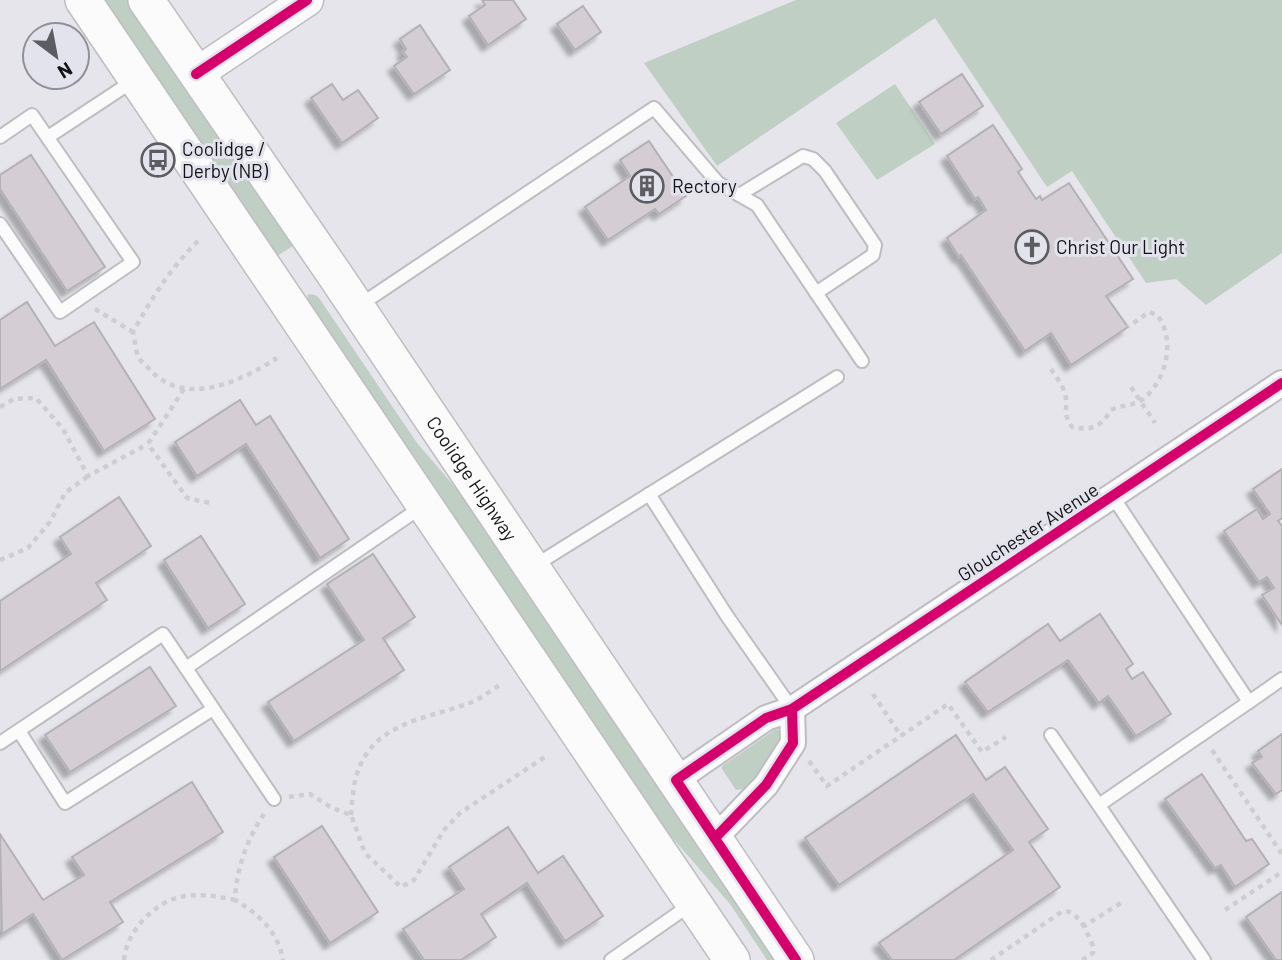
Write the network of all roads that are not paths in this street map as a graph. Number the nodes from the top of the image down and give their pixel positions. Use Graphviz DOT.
graph roads {
  1 [pos="83,0"];
  2 [pos="146,0"];
  3 [pos="307,0"];
  4 [pos="196,74"];
  5 [pos="136,79"];
  6 [pos="0,137"];
  7 [pos="48,137"];
  8 [pos="739,195"];
  9 [pos="0,224"];
  10 [pos="335,275"];
  11 [pos="281,291"];
  12 [pos="816,293"];
  13 [pos="357,307"];
  14 [pos="862,361"];
  15 [pos="837,377"];
  16 [pos="1282,383"];
  17 [pos="649,494"];
  18 [pos="1113,497"];
  19 [pos="426,504"];
  20 [pos="531,568"];
  21 [pos="186,668"];
  22 [pos="1282,679"];
  23 [pos="1249,702"];
  24 [pos="213,709"];
  25 [pos="792,709"];
  26 [pos="19,731"];
  27 [pos="1051,735"];
  28 [pos="0,743"];
  29 [pos="676,780"];
  30 [pos="274,799"];
  31 [pos="1099,805"];
  32 [pos="715,838"];
  33 [pos="694,903"];
  34 [pos="611,960"];
  35 [pos="732,960"];
  36 [pos="796,960"];
  37 [pos="1204,960"];
  1 -- 5 [label="main road"];
  2 -- 4 [label="main road, Coolidge Highway"];
  3 -- 4 [label="street"];
  4 -- 10 [label="main road, Coolidge Highway"];
  5 -- 7 [label="lane"];
  5 -- 11 [label="main road"];
  6 -- 7 [label="lane"];
  7 -- 9 [label="lane"];
  8 -- 12 [label="lane"];
  8 -- 12 [label="lane"];
  8 -- 13 [label="lane"];
  10 -- 11 [label="main road"];
  10 -- 13 [label="main road, Coolidge Highway"];
  11 -- 19 [label="main road"];
  12 -- 14 [label="lane"];
  13 -- 20 [label="main road, Coolidge Highway"];
  15 -- 17 [label="lane"];
  16 -- 18 [label="street, Glouchester Avenue"];
  17 -- 20 [label="lane"];
  17 -- 25 [label="lane"];
  18 -- 23 [label="lane"];
  18 -- 25 [label="street, Glouchester Avenue"];
  19 -- 21 [label="lane"];
  19 -- 33 [label="main road"];
  20 -- 29 [label="main road, Coolidge Highway"];
  21 -- 24 [label="lane"];
  21 -- 26 [label="lane"];
  22 -- 23 [label="lane"];
  23 -- 31 [label="lane"];
  24 -- 26 [label="lane"];
  24 -- 30 [label="lane"];
  25 -- 29 [label="street, Glouchester Avenue"];
  25 -- 32 [label="street"];
  26 -- 28 [label="lane"];
  27 -- 31 [label="lane"];
  29 -- 32 [label="main road, Coolidge Highway"];
  31 -- 37 [label="lane"];
  32 -- 36 [label="main road, Coolidge Highway"];
  33 -- 34 [label="lane"];
  33 -- 35 [label="main road"];
}
